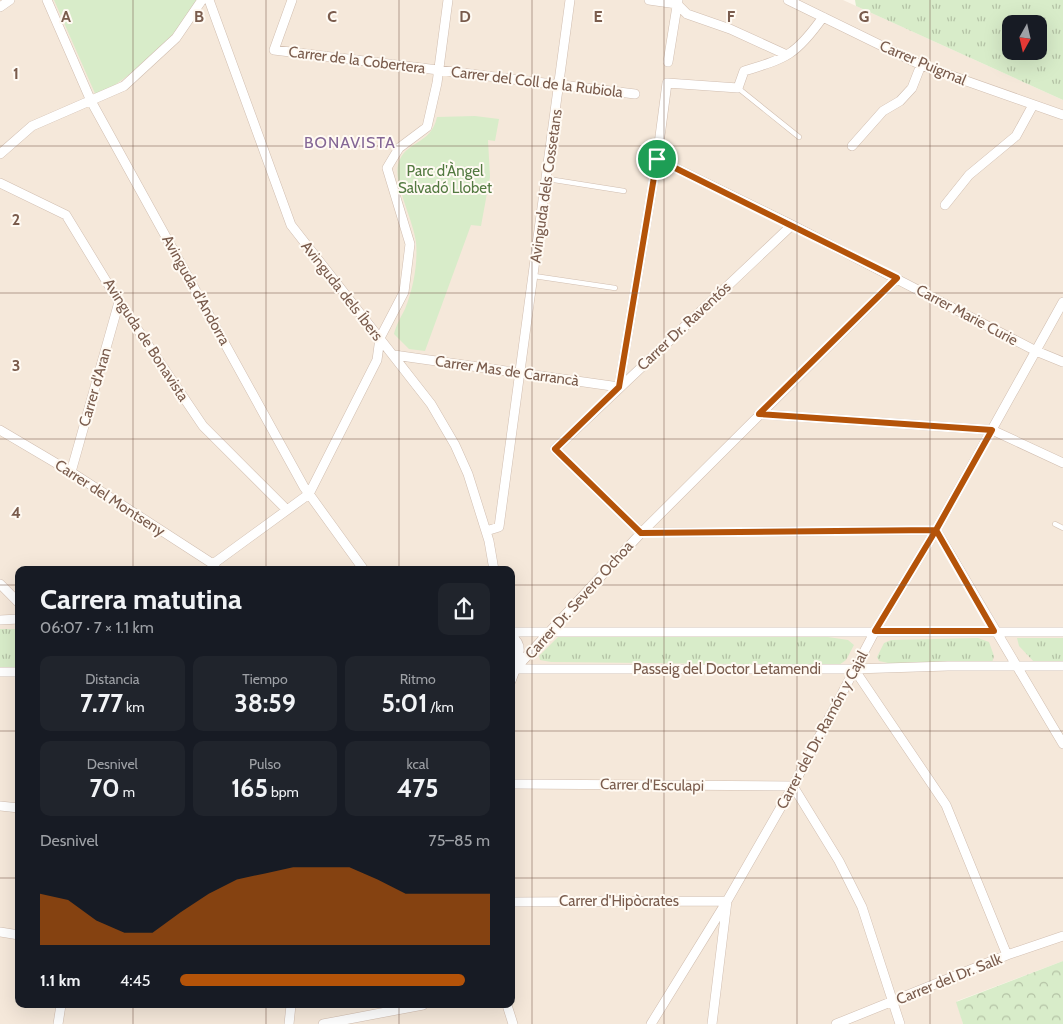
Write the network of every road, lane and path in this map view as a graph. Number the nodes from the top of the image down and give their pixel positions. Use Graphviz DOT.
graph roads {
  1 [pos="10,0"];
  2 [pos="47,0"];
  3 [pos="202,0"];
  4 [pos="210,0"];
  5 [pos="292,0"];
  6 [pos="448,0"];
  7 [pos="570,0"];
  8 [pos="649,0"];
  9 [pos="788,0"];
  10 [pos="677,2"];
  11 [pos="0,7"];
  12 [pos="823,17"];
  13 [pos="787,55"];
  14 [pos="668,62"];
  15 [pos="921,65"];
  16 [pos="439,70"];
  17 [pos="560,87"];
  18 [pos="738,88"];
  19 [pos="635,94"];
  20 [pos="91,101"];
  21 [pos="1033,106"];
  22 [pos="1063,115"];
  23 [pos="799,137"];
  24 [pos="852,146"];
  25 [pos="0,154"];
  26 [pos="657,159"];
  27 [pos="548,179"];
  28 [pos="0,182"];
  29 [pos="624,191"];
  30 [pos="946,205"];
  31 [pos="792,225"];
  32 [pos="534,276"];
  33 [pos="897,278"];
  34 [pos="616,288"];
  35 [pos="119,302"];
  36 [pos="1063,302"];
  37 [pos="380,338"];
  38 [pos="1036,350"];
  39 [pos="394,355"];
  40 [pos="1063,362"];
  41 [pos="521,372"];
  42 [pos="619,387"];
  43 [pos="759,414"];
  44 [pos="0,430"];
  45 [pos="992,430"];
  46 [pos="1063,463"];
  47 [pos="71,472"];
  48 [pos="310,494"];
  49 [pos="287,510"];
  50 [pos="1055,524"];
  51 [pos="1063,528"];
  52 [pos="936,530"];
  53 [pos="486,531"];
  54 [pos="641,533"];
  55 [pos="213,566"];
  56 [pos="216,566"];
  57 [pos="361,566"];
  58 [pos="493,566"];
  59 [pos="0,584"];
  60 [pos="15,599"];
  61 [pos="15,619"];
  62 [pos="0,620"];
  63 [pos="551,631"];
  64 [pos="875,631"];
  65 [pos="994,631"];
  66 [pos="1063,632"];
  67 [pos="515,635"];
  68 [pos="515,640"];
  69 [pos="515,664"];
  70 [pos="515,666"];
  71 [pos="1016,666"];
  72 [pos="1063,666"];
  73 [pos="515,668"];
  74 [pos="854,669"];
  75 [pos="0,672"];
  76 [pos="15,672"];
  77 [pos="1063,744"];
  78 [pos="515,784"];
  79 [pos="793,786"];
  80 [pos="0,806"];
  81 [pos="15,808"];
  82 [pos="727,901"];
  83 [pos="515,902"];
  84 [pos="0,932"];
  85 [pos="15,934"];
  86 [pos="1063,936"];
  87 [pos="1007,955"];
  88 [pos="894,1002"];
  89 [pos="61,1008"];
  90 [pos="291,1008"];
  91 [pos="407,1008"];
  92 [pos="508,1008"];
  93 [pos="58,1024"];
  94 [pos="289,1024"];
  95 [pos="323,1024"];
  96 [pos="513,1024"];
  97 [pos="651,1024"];
  98 [pos="712,1024"];
  99 [pos="836,1024"];
  100 [pos="900,1024"];
  1 -- 11 [label="street"];
  2 -- 20 [label="street, Avinguda d'Andorra"];
  3 -- 20 [label="street"];
  4 -- 37 [label="street, Avinguda dels Íbers"];
  5 -- 16 [label="street, Carrer de la Cobertera"];
  6 -- 16 [label="street"];
  7 -- 17 [label="street, Avinguda dels Cossetans"];
  8 -- 10 [label="street"];
  9 -- 12 [label="street, Carrer Puigmal"];
  10 -- 13 [label="street"];
  10 -- 14 [label="street"];
  12 -- 13 [label="street"];
  12 -- 15 [label="street, Carrer Puigmal"];
  13 -- 18 [label="street"];
  15 -- 21 [label="street, Carrer Puigmal"];
  15 -- 24 [label="street"];
  16 -- 17 [label="street, Carrer del Coll de la Rubiola"];
  16 -- 37 [label="street"];
  17 -- 19 [label="street, Carrer del Coll de la Rubiola"];
  17 -- 27 [label="street, Avinguda dels Cossetans"];
  18 -- 23 [label="lane"];
  18 -- 26 [label="street"];
  20 -- 25 [label="street"];
  20 -- 48 [label="street, Avinguda d'Andorra"];
  21 -- 22 [label="street, Carrer Puigmal"];
  21 -- 30 [label="street"];
  26 -- 31 [label="street, Carrer Marie Curie"];
  26 -- 42 [label="street"];
  27 -- 29 [label="lane"];
  27 -- 32 [label="street, Avinguda dels Cossetans"];
  28 -- 35 [label="street, Avinguda de Bonavista"];
  31 -- 33 [label="street, Carrer Marie Curie"];
  31 -- 42 [label="street, Carrer Dr. Raventós"];
  32 -- 34 [label="lane"];
  32 -- 41 [label="street, Avinguda dels Cossetans"];
  33 -- 38 [label="street, Carrer Marie Curie"];
  33 -- 43 [label="street, Carrer Dr. Severo Ochoa"];
  35 -- 47 [label="street, Carrer d'Aran"];
  35 -- 49 [label="street, Avinguda de Bonavista"];
  36 -- 38 [label="street, Carrer del Dr. Ramón y Cajal"];
  37 -- 39 [label="street, Avinguda dels Íbers"];
  37 -- 48 [label="street"];
  38 -- 40 [label="street, Carrer Marie Curie"];
  38 -- 45 [label="street, Carrer del Dr. Ramón y Cajal"];
  39 -- 41 [label="street, Carrer Mas de Carrancà"];
  39 -- 53 [label="street, Avinguda dels Íbers"];
  41 -- 42 [label="street, Carrer Mas de Carrancà"];
  41 -- 53 [label="street, Avinguda dels Cossetans"];
  42 -- 54 [label="street, Carrer Dr. Raventós"];
  43 -- 45 [label="street"];
  43 -- 54 [label="street, Carrer Dr. Severo Ochoa"];
  44 -- 47 [label="street, Carrer del Montseny"];
  45 -- 46 [label="street"];
  45 -- 52 [label="street, Carrer del Dr. Ramón y Cajal"];
  47 -- 55 [label="street, Carrer del Montseny"];
  48 -- 49 [label="street"];
  48 -- 57 [label="street, Avinguda d'Andorra"];
  49 -- 56 [label="street"];
  50 -- 51 [label="lane"];
  52 -- 54 [label="street"];
  52 -- 64 [label="street, Carrer del Dr. Ramón y Cajal"];
  52 -- 65 [label="street"];
  53 -- 58 [label="street, Avinguda dels Íbers"];
  54 -- 63 [label="street, Carrer Dr. Severo Ochoa"];
  59 -- 60 [label="street"];
  61 -- 62 [label="street"];
  63 -- 64 [label="street"];
  63 -- 67 [label="street"];
  63 -- 70 [label="street, Carrer Dr. Severo Ochoa"];
  64 -- 65 [label="street"];
  64 -- 74 [label="street, Carrer del Dr. Ramón y Cajal"];
  65 -- 66 [label="street"];
  65 -- 71 [label="street"];
  68 -- 69 [label="street"];
  71 -- 72 [label="street, Passeig del Doctor Letamendi"];
  71 -- 74 [label="street, Passeig del Doctor Letamendi"];
  71 -- 77 [label="street"];
  73 -- 74 [label="street, Passeig del Doctor Letamendi"];
  74 -- 79 [label="street, Carrer del Dr. Ramón y Cajal"];
  74 -- 87 [label="street"];
  75 -- 76 [label="street"];
  78 -- 79 [label="street, Carrer d'Esculapi"];
  79 -- 82 [label="street, Carrer del Dr. Ramón y Cajal"];
  79 -- 88 [label="street"];
  80 -- 81 [label="street"];
  82 -- 83 [label="street, Carrer d'Hipòcrates"];
  82 -- 97 [label="street, Carrer del Dr. Ramón y Cajal"];
  82 -- 98 [label="street"];
  84 -- 85 [label="street"];
  86 -- 87 [label="street, Carrer del Dr. Salk"];
  87 -- 88 [label="street, Carrer del Dr. Salk"];
  88 -- 99 [label="street, Carrer del Dr. Salk"];
  88 -- 100 [label="street"];
  89 -- 93 [label="street"];
  90 -- 94 [label="street"];
  91 -- 95 [label="street"];
  92 -- 96 [label="street"];
}
